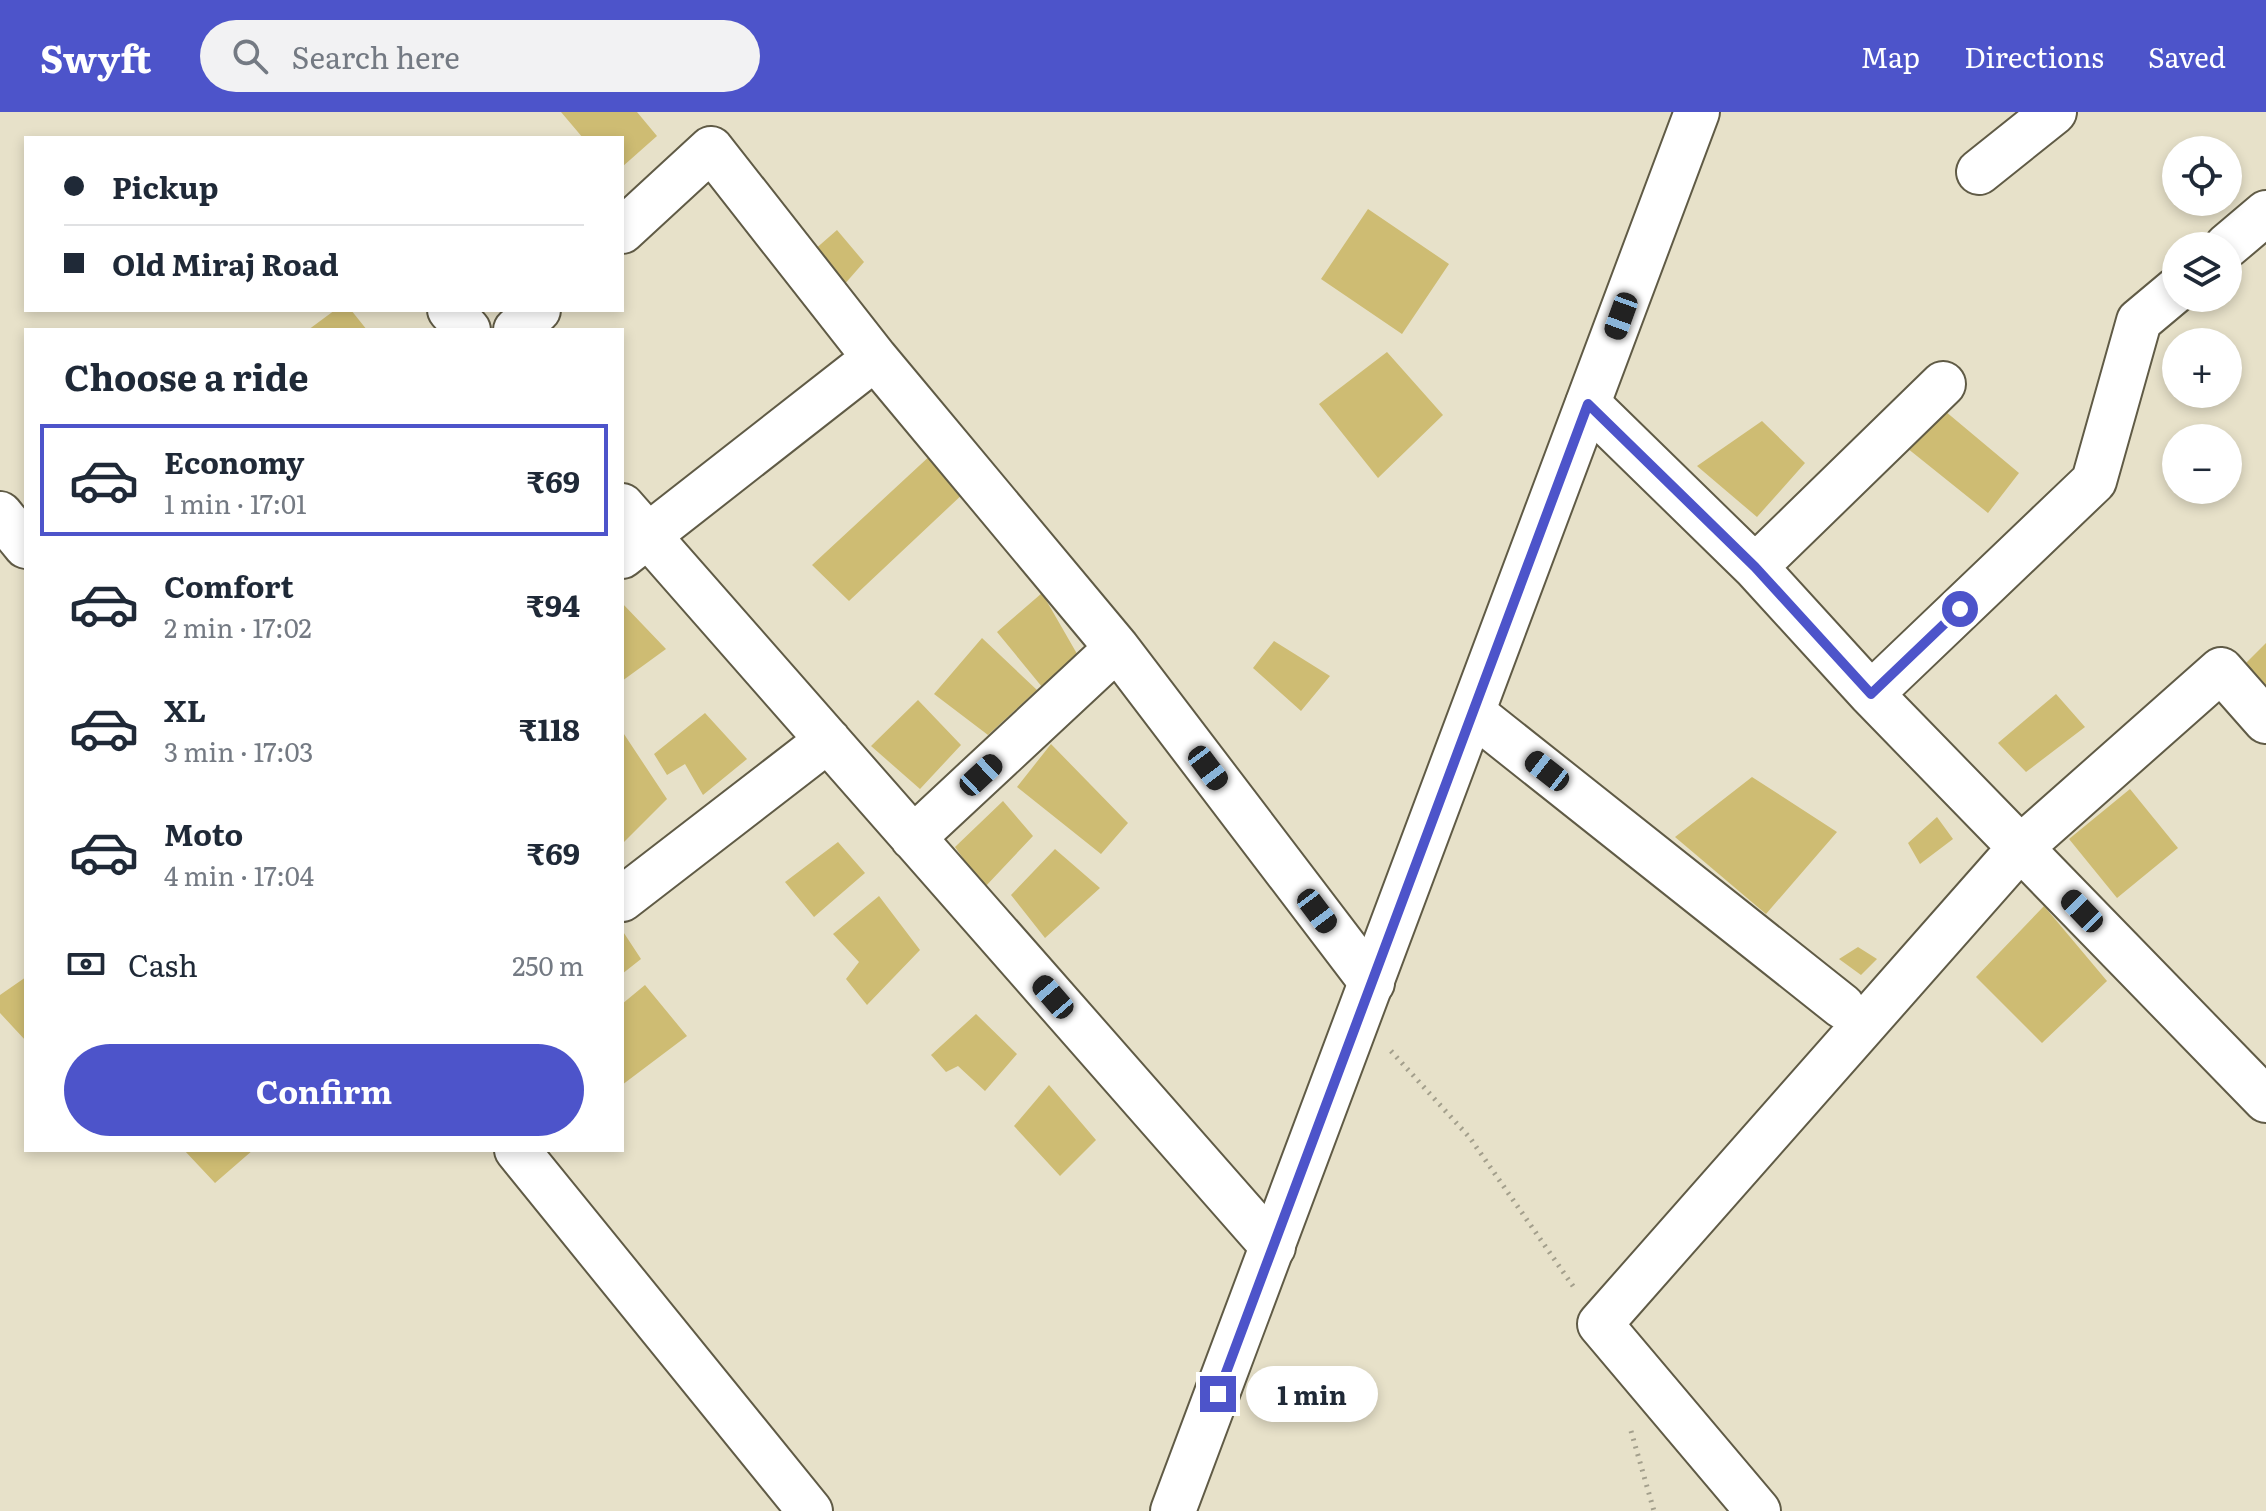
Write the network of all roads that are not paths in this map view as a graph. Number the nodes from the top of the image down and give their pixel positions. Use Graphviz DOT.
graph roads {
  1 [pos="1697,112"];
  2 [pos="2054,112"];
  3 [pos="1979,172"];
  4 [pos="2266,213"];
  5 [pos="624,229"];
  6 [pos="2242,233"];
  7 [pos="2162,302"];
  8 [pos="452,312"];
  9 [pos="536,312"];
  10 [pos="466,328"];
  11 [pos="518,328"];
  12 [pos="875,358"];
  13 [pos="1943,384"];
  14 [pos="1588,404"];
  15 [pos="0,514"];
  16 [pos="630,532"];
  17 [pos="24,544"];
  18 [pos="1755,567"];
  19 [pos="1117,648"];
  20 [pos="1871,694"];
  21 [pos="1473,713"];
  22 [pos="2266,721"];
  23 [pos="828,740"];
  24 [pos="913,838"];
  25 [pos="2020,848"];
  26 [pos="624,897"];
  27 [pos="1366,1000"];
  28 [pos="1842,1006"];
  29 [pos="2266,1100"];
  30 [pos="519,1152"];
  31 [pos="1273,1247"];
  32 [pos="810,1511"];
  33 [pos="1173,1511"];
  34 [pos="1758,1511"];
  1 -- 14 [label="street"];
  2 -- 3 [label="street"];
  4 -- 6 [label="street"];
  5 -- 12 [label="street"];
  7 -- 20 [label="street"];
  8 -- 10 [label="street"];
  9 -- 11 [label="street"];
  12 -- 16 [label="street"];
  12 -- 19 [label="street"];
  13 -- 18 [label="street"];
  14 -- 18 [label="street"];
  14 -- 21 [label="street"];
  15 -- 17 [label="street"];
  16 -- 23 [label="street"];
  18 -- 20 [label="street"];
  19 -- 24 [label="street"];
  19 -- 27 [label="street"];
  20 -- 25 [label="street"];
  21 -- 27 [label="street"];
  21 -- 28 [label="street"];
  22 -- 25 [label="street"];
  23 -- 24 [label="street"];
  23 -- 26 [label="street"];
  24 -- 31 [label="street"];
  25 -- 29 [label="street"];
  25 -- 34 [label="street"];
  27 -- 31 [label="street"];
  30 -- 32 [label="street"];
  31 -- 33 [label="street"];
}
